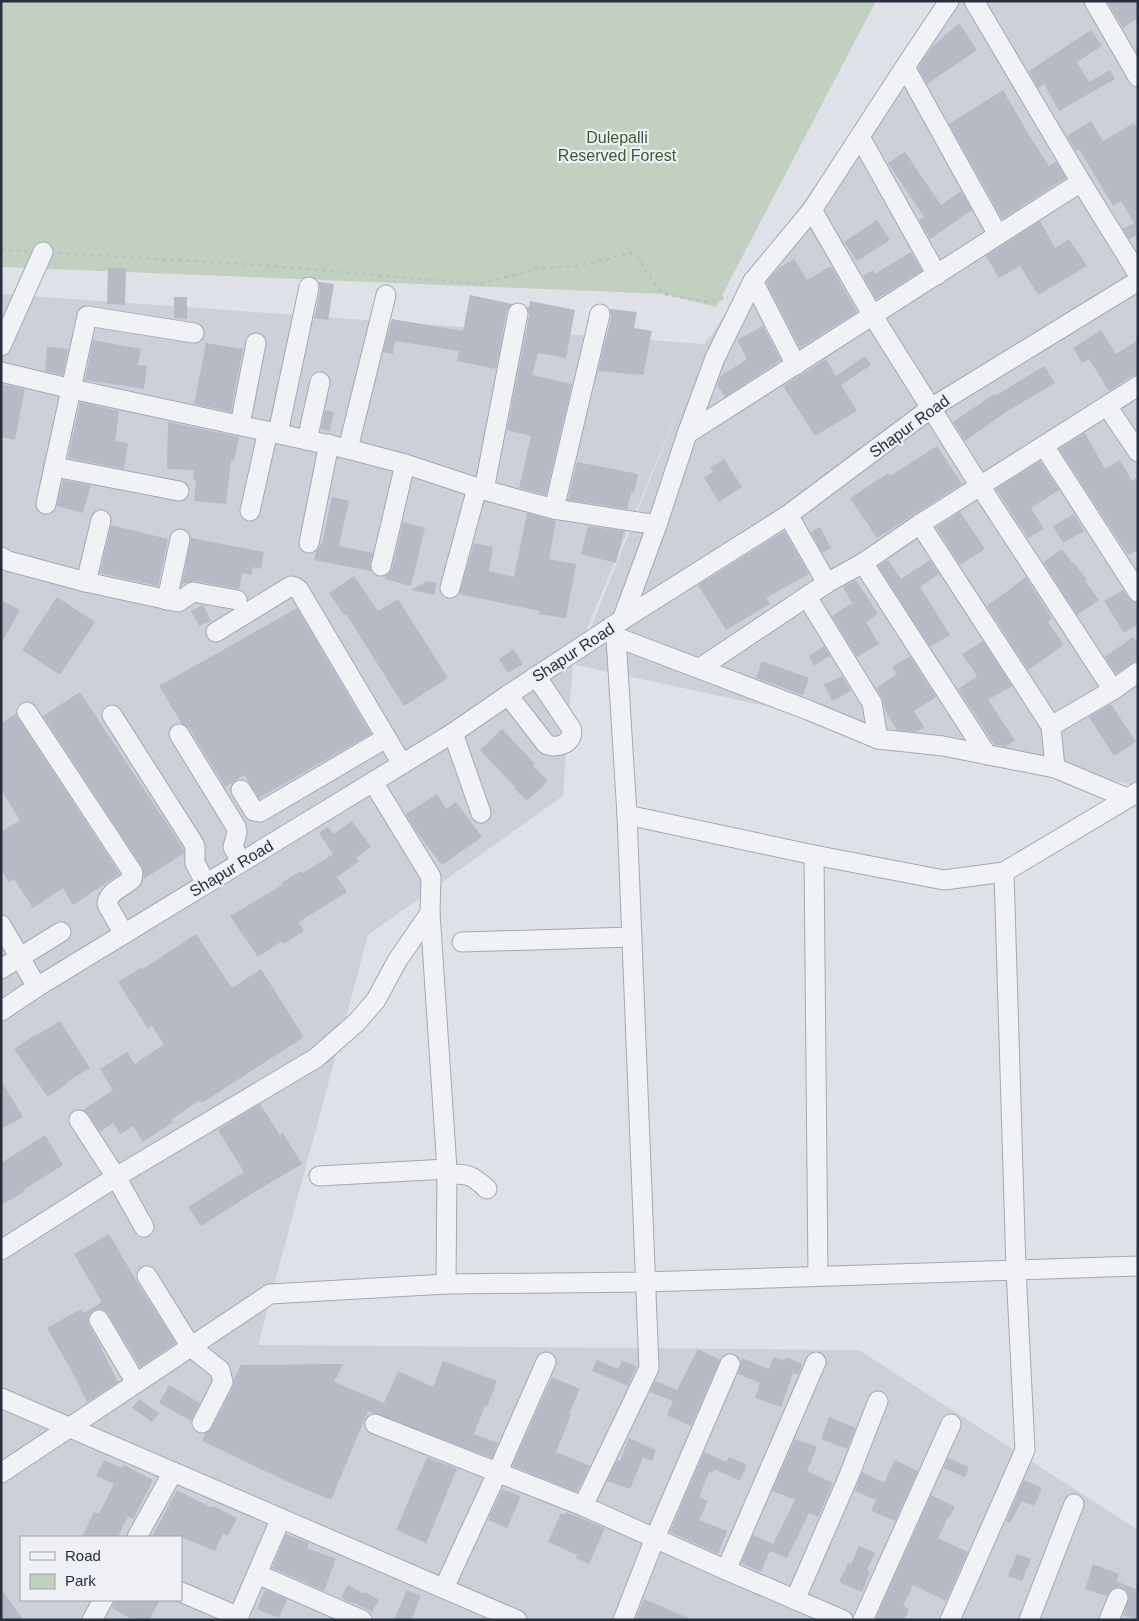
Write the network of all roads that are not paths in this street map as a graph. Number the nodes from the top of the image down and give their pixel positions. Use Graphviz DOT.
graph roads {
  1 [pos="950,1"];
  2 [pos="974,1"];
  3 [pos="1094,1"];
  4 [pos="905,67"];
  5 [pos="1138,77"];
  6 [pos="860,137"];
  7 [pos="1081,182"];
  8 [pos="812,210"];
  9 [pos="998,235"];
  10 [pos="43,252"];
  11 [pos="1138,274"];
  12 [pos="936,275"];
  13 [pos="753,281"];
  14 [pos="1138,281"];
  15 [pos="309,287"];
  16 [pos="386,295"];
  17 [pos="518,313"];
  18 [pos="600,314"];
  19 [pos="873,316"];
  20 [pos="194,333"];
  21 [pos="256,343"];
  22 [pos="1,346"];
  23 [pos="796,365"];
  24 [pos="1,372"];
  25 [pos="320,382"];
  26 [pos="1138,386"];
  27 [pos="72,389"];
  28 [pos="1107,406"];
  29 [pos="931,408"];
  30 [pos="240,425"];
  31 [pos="273,432"];
  32 [pos="687,434"];
  33 [pos="307,440"];
  34 [pos="329,444"];
  35 [pos="1044,446"];
  36 [pos="348,449"];
  37 [pos="1138,452"];
  38 [pos="405,464"];
  39 [pos="55,467"];
  40 [pos="980,486"];
  41 [pos="480,489"];
  42 [pos="179,491"];
  43 [pos="46,504"];
  44 [pos="554,509"];
  45 [pos="250,511"];
  46 [pos="788,515"];
  47 [pos="101,520"];
  48 [pos="920,524"];
  49 [pos="657,525"];
  50 [pos="180,539"];
  51 [pos="309,542"];
  52 [pos="863,563"];
  53 [pos="4,565"];
  54 [pos="381,566"];
  55 [pos="86,582"];
  56 [pos="827,583"];
  57 [pos="450,588"];
  58 [pos="1138,592"];
  59 [pos="807,597"];
  60 [pos="237,600"];
  61 [pos="173,601"];
  62 [pos="617,627"];
  63 [pos="216,632"];
  64 [pos="700,668"];
  65 [pos="1138,672"];
  66 [pos="536,676"];
  67 [pos="1112,690"];
  68 [pos="508,695"];
  69 [pos="28,712"];
  70 [pos="112,715"];
  71 [pos="1051,726"];
  72 [pos="453,733"];
  73 [pos="179,734"];
  74 [pos="386,738"];
  75 [pos="878,739"];
  76 [pos="987,755"];
  77 [pos="402,764"];
  78 [pos="1055,768"];
  79 [pos="373,782"];
  80 [pos="241,790"];
  81 [pos="1132,795"];
  82 [pos="480,814"];
  83 [pos="627,815"];
  84 [pos="814,855"];
  85 [pos="241,862"];
  86 [pos="1004,872"];
  87 [pos="206,884"];
  88 [pos="430,913"];
  89 [pos="1,926"];
  90 [pos="61,932"];
  91 [pos="124,934"];
  92 [pos="462,942"];
  93 [pos="626,943"];
  94 [pos="20,957"];
  95 [pos="1,969"];
  96 [pos="37,987"];
  97 [pos="1,1011"];
  98 [pos="79,1120"];
  99 [pos="447,1172"];
  100 [pos="319,1176"];
  101 [pos="116,1177"];
  102 [pos="487,1188"];
  103 [pos="144,1227"];
  104 [pos="1,1250"];
  105 [pos="1138,1266"];
  106 [pos="1016,1269"];
  107 [pos="147,1276"];
  108 [pos="818,1276"];
  109 [pos="645,1282"];
  110 [pos="446,1284"];
  111 [pos="99,1320"];
  112 [pos="192,1347"];
  113 [pos="546,1362"];
  114 [pos="816,1362"];
  115 [pos="730,1364"];
  116 [pos="136,1383"];
  117 [pos="1,1398"];
  118 [pos="878,1401"];
  119 [pos="202,1423"];
  120 [pos="375,1424"];
  121 [pos="951,1424"];
  122 [pos="70,1427"];
  123 [pos="498,1471"];
  124 [pos="173,1472"];
  125 [pos="1,1473"];
  126 [pos="1074,1504"];
  127 [pos="583,1506"];
  128 [pos="281,1518"];
  129 [pos="138,1536"];
  130 [pos="656,1538"];
  131 [pos="726,1570"];
  132 [pos="257,1574"];
  133 [pos="444,1588"];
  134 [pos="182,1592"];
  135 [pos="1118,1598"];
  136 [pos="795,1600"];
  137 [pos="102,1601"];
  138 [pos="325,1612"];
  139 [pos="491,1615"];
  140 [pos="238,1618"];
  141 [pos="92,1620"];
  142 [pos="362,1620"];
  143 [pos="517,1620"];
  144 [pos="623,1620"];
  145 [pos="843,1620"];
  146 [pos="863,1620"];
  147 [pos="950,1620"];
  148 [pos="1028,1620"];
  149 [pos="1110,1620"];
  1 -- 4 [label="street"];
  2 -- 7 [label="street"];
  3 -- 5 [label="street"];
  4 -- 6 [label="street"];
  4 -- 9 [label="street"];
  6 -- 8 [label="street"];
  6 -- 12 [label="street"];
  7 -- 9 [label="street"];
  7 -- 11 [label="street"];
  8 -- 13 [label="street"];
  8 -- 19 [label="street"];
  9 -- 12 [label="street"];
  10 -- 22 [label="street"];
  12 -- 19 [label="street"];
  13 -- 23 [label="street"];
  13 -- 32 [label="street"];
  14 -- 29 [label="street, Shapur Road"];
  15 -- 31 [label="street"];
  16 -- 36 [label="street"];
  17 -- 41 [label="street"];
  18 -- 44 [label="street"];
  19 -- 23 [label="street"];
  19 -- 29 [label="street"];
  20 -- 27 [label="street"];
  21 -- 30 [label="street"];
  23 -- 32 [label="street"];
  24 -- 27 [label="street"];
  25 -- 33 [label="street"];
  26 -- 28 [label="street"];
  27 -- 30 [label="street"];
  27 -- 39 [label="street"];
  28 -- 35 [label="street"];
  28 -- 37 [label="street"];
  29 -- 40 [label="street"];
  29 -- 46 [label="street, Shapur Road"];
  30 -- 31 [label="street"];
  31 -- 33 [label="street"];
  31 -- 45 [label="street"];
  32 -- 49 [label="street"];
  33 -- 34 [label="street"];
  34 -- 36 [label="street"];
  34 -- 51 [label="street"];
  35 -- 40 [label="street"];
  35 -- 58 [label="street"];
  36 -- 38 [label="street"];
  38 -- 41 [label="street"];
  38 -- 54 [label="street"];
  39 -- 42 [label="street"];
  39 -- 43 [label="street"];
  40 -- 48 [label="street"];
  40 -- 67 [label="street"];
  41 -- 44 [label="street"];
  41 -- 57 [label="street"];
  44 -- 49 [label="street"];
  46 -- 56 [label="street"];
  46 -- 62 [label="street, Shapur Road"];
  47 -- 55 [label="street"];
  48 -- 52 [label="street"];
  48 -- 71 [label="street"];
  49 -- 62 [label="street"];
  50 -- 61 [label="street"];
  52 -- 56 [label="street"];
  52 -- 76 [label="street"];
  53 -- 55 [label="street"];
  55 -- 61 [label="street"];
  56 -- 59 [label="street"];
  59 -- 64 [label="street"];
  59 -- 75 [label="street"];
  60 -- 61 [label="street"];
  62 -- 64 [label="street"];
  62 -- 66 [label="street, Shapur Road"];
  62 -- 83 [label="street"];
  63 -- 74 [label="street"];
  64 -- 75 [label="street"];
  65 -- 67 [label="street"];
  66 -- 68 [label="street, Shapur Road"];
  66 -- 68 [label="street"];
  67 -- 71 [label="street"];
  68 -- 72 [label="street, Shapur Road"];
  69 -- 91 [label="street"];
  70 -- 87 [label="street"];
  71 -- 78 [label="street"];
  72 -- 77 [label="street, Shapur Road"];
  72 -- 82 [label="street"];
  73 -- 85 [label="street"];
  74 -- 77 [label="street"];
  74 -- 80 [label="street"];
  75 -- 76 [label="street"];
  76 -- 78 [label="street"];
  77 -- 79 [label="street, Shapur Road"];
  78 -- 81 [label="street"];
  79 -- 85 [label="street, Shapur Road"];
  79 -- 88 [label="street"];
  81 -- 86 [label="street"];
  83 -- 84 [label="street"];
  83 -- 93 [label="street"];
  84 -- 86 [label="street"];
  84 -- 108 [label="street"];
  85 -- 87 [label="street, Shapur Road"];
  86 -- 106 [label="street"];
  87 -- 91 [label="street, Shapur Road"];
  88 -- 99 [label="street"];
  88 -- 101 [label="street"];
  89 -- 94 [label="street"];
  90 -- 94 [label="street"];
  91 -- 96 [label="street, Shapur Road"];
  92 -- 93 [label="street"];
  93 -- 109 [label="street"];
  94 -- 95 [label="street"];
  94 -- 96 [label="street"];
  96 -- 97 [label="street, Shapur Road"];
  98 -- 101 [label="street"];
  99 -- 100 [label="street"];
  99 -- 102 [label="street"];
  99 -- 110 [label="street"];
  101 -- 103 [label="street"];
  101 -- 104 [label="street"];
  105 -- 106 [label="street"];
  106 -- 108 [label="street"];
  106 -- 147 [label="street"];
  107 -- 112 [label="street"];
  108 -- 109 [label="street"];
  109 -- 110 [label="street"];
  109 -- 127 [label="street"];
  110 -- 112 [label="street"];
  111 -- 116 [label="street"];
  112 -- 116 [label="street"];
  112 -- 119 [label="street"];
  113 -- 123 [label="street"];
  114 -- 131 [label="street"];
  115 -- 130 [label="street"];
  116 -- 122 [label="street"];
  117 -- 122 [label="street"];
  118 -- 136 [label="street"];
  120 -- 123 [label="street"];
  121 -- 146 [label="street"];
  122 -- 124 [label="street"];
  122 -- 125 [label="street"];
  123 -- 127 [label="street"];
  123 -- 133 [label="street"];
  124 -- 128 [label="street"];
  124 -- 129 [label="street"];
  126 -- 148 [label="street"];
  127 -- 130 [label="street"];
  128 -- 132 [label="street"];
  128 -- 133 [label="street"];
  130 -- 131 [label="street"];
  130 -- 144 [label="street"];
  131 -- 136 [label="street"];
  132 -- 138 [label="street"];
  132 -- 140 [label="street"];
  133 -- 139 [label="street"];
  134 -- 140 [label="street"];
  135 -- 149 [label="street"];
  136 -- 145 [label="street"];
  137 -- 141 [label="street"];
  138 -- 142 [label="street"];
  139 -- 143 [label="street"];
}
